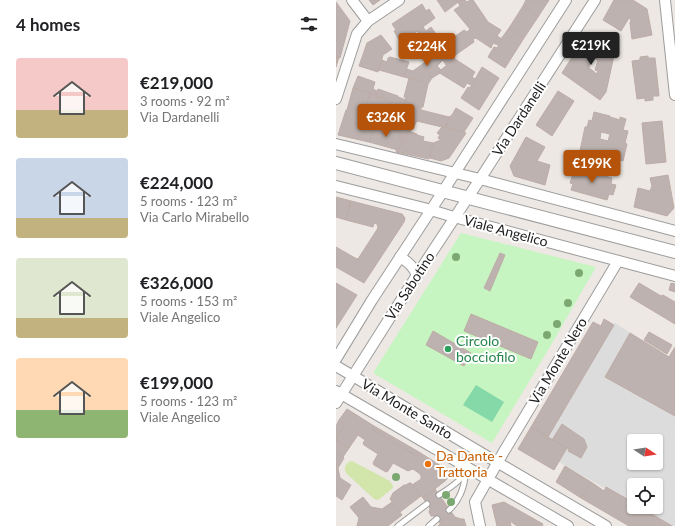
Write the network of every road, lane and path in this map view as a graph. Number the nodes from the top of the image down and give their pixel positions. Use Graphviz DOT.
graph roads {
  1 [pos="352,0"];
  2 [pos="399,0"];
  3 [pos="566,0"];
  4 [pos="595,0"];
  5 [pos="664,0"];
  6 [pos="368,21"];
  7 [pos="672,45"];
  8 [pos="675,95"];
  9 [pos="336,99"];
  10 [pos="336,144"];
  11 [pos="336,162"];
  12 [pos="455,172"];
  13 [pos="480,179"];
  14 [pos="336,186"];
  15 [pos="444,191"];
  16 [pos="468,197"];
  17 [pos="431,210"];
  18 [pos="454,217"];
  19 [pos="675,231"];
  20 [pos="675,252"];
  21 [pos="400,257"];
  22 [pos="618,261"];
  23 [pos="417,275"];
  24 [pos="675,276"];
  25 [pos="336,359"];
  26 [pos="336,366"];
  27 [pos="353,376"];
  28 [pos="339,393"];
  29 [pos="336,403"];
  30 [pos="497,462"];
  31 [pos="464,469"];
  32 [pos="487,479"];
  33 [pos="439,495"];
  34 [pos="427,504"];
  35 [pos="449,510"];
  36 [pos="437,519"];
  37 [pos="398,526"];
  38 [pos="429,526"];
  39 [pos="480,526"];
  40 [pos="568,526"];
  41 [pos="606,526"];
  1 -- 6 [label="street"];
  2 -- 6 [label="street"];
  3 -- 12 [label="street, Via Dardanelli"];
  4 -- 13 [label="street, Via Dardanelli"];
  5 -- 7 [label="street"];
  6 -- 9 [label="street"];
  7 -- 8 [label="street"];
  10 -- 12 [label="street"];
  11 -- 15 [label="street, Viale Angelico"];
  12 -- 13 [label="street"];
  12 -- 15 [label="street, Via Dardanelli"];
  13 -- 16 [label="street, Via Dardanelli"];
  13 -- 19 [label="street"];
  14 -- 17 [label="street, Viale Angelico"];
  15 -- 16 [label="street, Viale Angelico"];
  15 -- 17 [label="street, Via Sabotino"];
  16 -- 18 [label="street, Via Sabotino"];
  16 -- 20 [label="street, Viale Angelico"];
  17 -- 18 [label="street, Viale Angelico"];
  17 -- 21 [label="street, Via Sabotino"];
  18 -- 22 [label="street, Viale Angelico"];
  18 -- 23 [label="street, Via Sabotino"];
  21 -- 23 [label="street"];
  21 -- 25 [label="street, Via Sabotino"];
  22 -- 24 [label="street, Viale Angelico"];
  22 -- 30 [label="street, Via Monte Nero"];
  23 -- 27 [label="street, Via Sabotino"];
  26 -- 27 [label="street, Via Monte Santo"];
  27 -- 28 [label="street, Via Sabotino"];
  27 -- 30 [label="street, Via Monte Santo"];
  28 -- 29 [label="street"];
  28 -- 31 [label="street, Via Monte Santo"];
  30 -- 32 [label="street, Via Monte Nero"];
  30 -- 41 [label="street, Via Monte Santo"];
  31 -- 32 [label="street, Via Monte Santo"];
  31 -- 33 [label="lane"];
  31 -- 35 [label="lane"];
  32 -- 39 [label="street, Via Monte Nero"];
  32 -- 40 [label="street, Via Monte Santo"];
  34 -- 37 [label="lane"];
  36 -- 38 [label="lane"];
}
